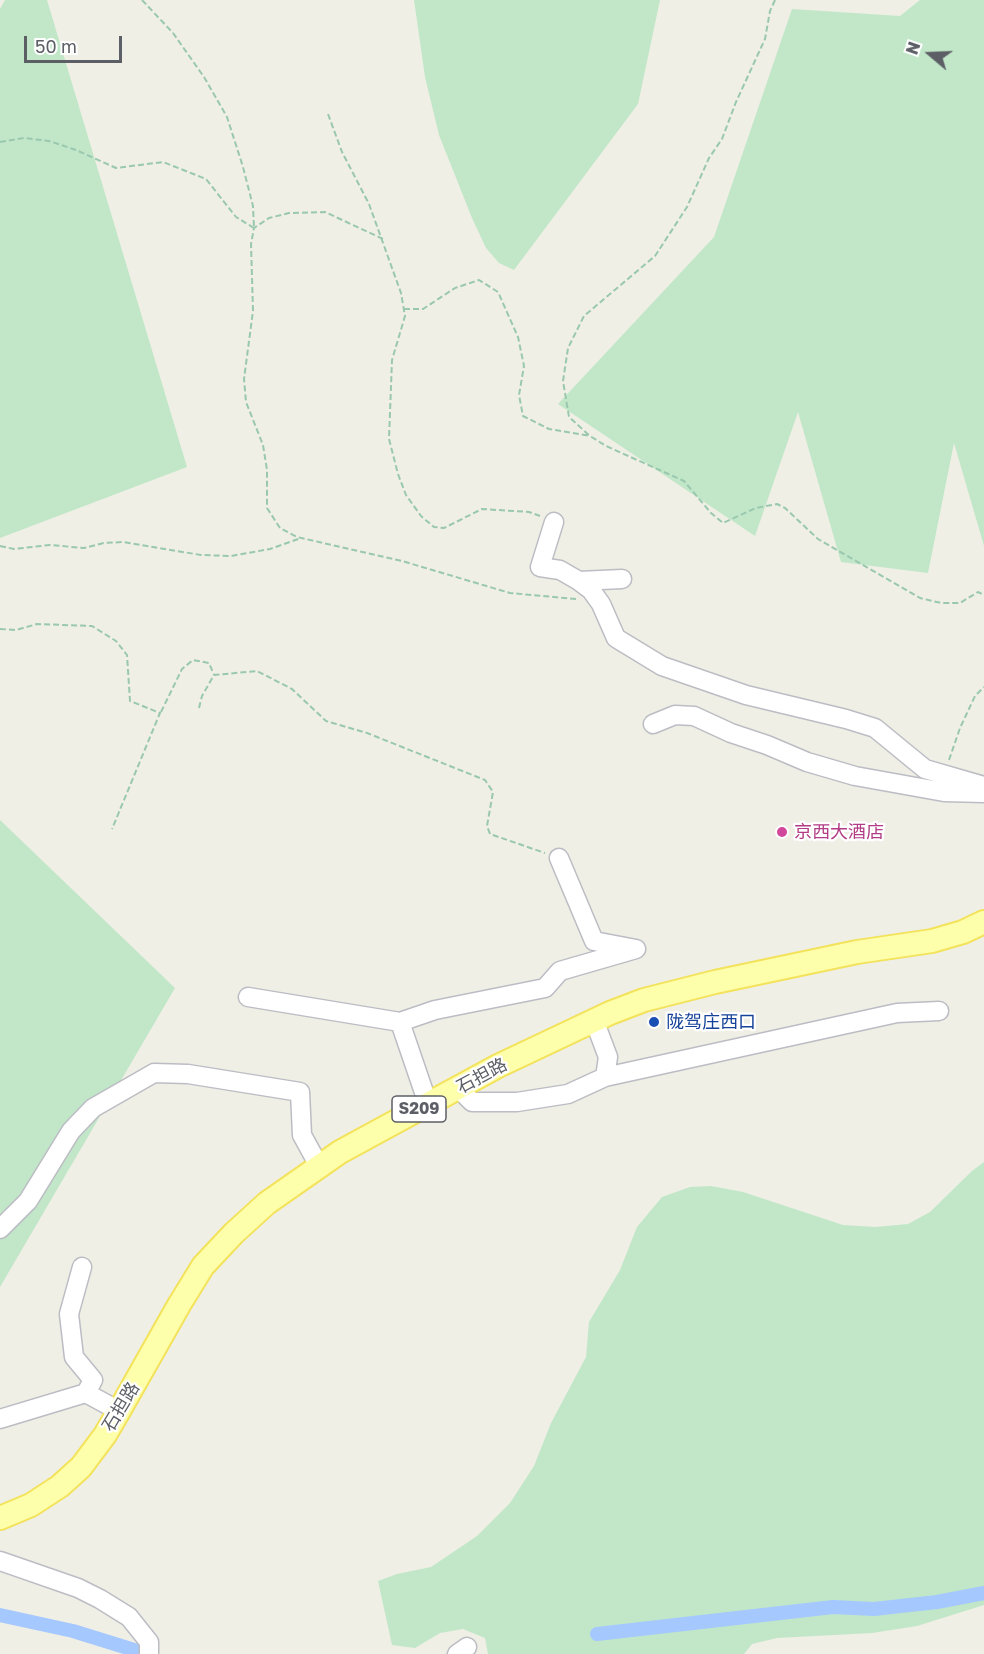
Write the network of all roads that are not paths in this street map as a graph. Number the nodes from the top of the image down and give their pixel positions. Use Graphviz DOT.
graph roads {
  1 [pos="554,522"];
  2 [pos="622,579"];
  3 [pos="579,581"];
  4 [pos="653,724"];
  5 [pos="984,786"];
  6 [pos="984,793"];
  7 [pos="559,858"];
  8 [pos="984,922"];
  9 [pos="248,997"];
  10 [pos="939,1011"];
  11 [pos="594,1020"];
  12 [pos="400,1022"];
  13 [pos="605,1077"];
  14 [pos="458,1088"];
  15 [pos="428,1104"];
  16 [pos="319,1166"];
  17 [pos="0,1229"];
  18 [pos="82,1267"];
  19 [pos="86,1393"];
  20 [pos="119,1411"];
  21 [pos="0,1419"];
  22 [pos="0,1518"];
  23 [pos="0,1562"];
  24 [pos="149,1648"];
  1 -- 3 [label="street"];
  2 -- 3 [label="street"];
  3 -- 5 [label="street"];
  4 -- 6 [label="street"];
  7 -- 12 [label="street"];
  8 -- 11 [label="main road, 石担路 / S209"];
  9 -- 12 [label="street"];
  10 -- 13 [label="street"];
  11 -- 13 [label="street"];
  11 -- 14 [label="main road, 石担路 / S209"];
  12 -- 15 [label="street"];
  13 -- 14 [label="street"];
  14 -- 15 [label="main road, 石担路 / S209"];
  15 -- 16 [label="main road, 石担路 / S209"];
  16 -- 17 [label="street"];
  16 -- 20 [label="main road, 石担路 / S209"];
  18 -- 19 [label="street"];
  19 -- 20 [label="street"];
  19 -- 21 [label="street"];
  20 -- 22 [label="main road, 石担路 / S209"];
  23 -- 24 [label="street"];
}
